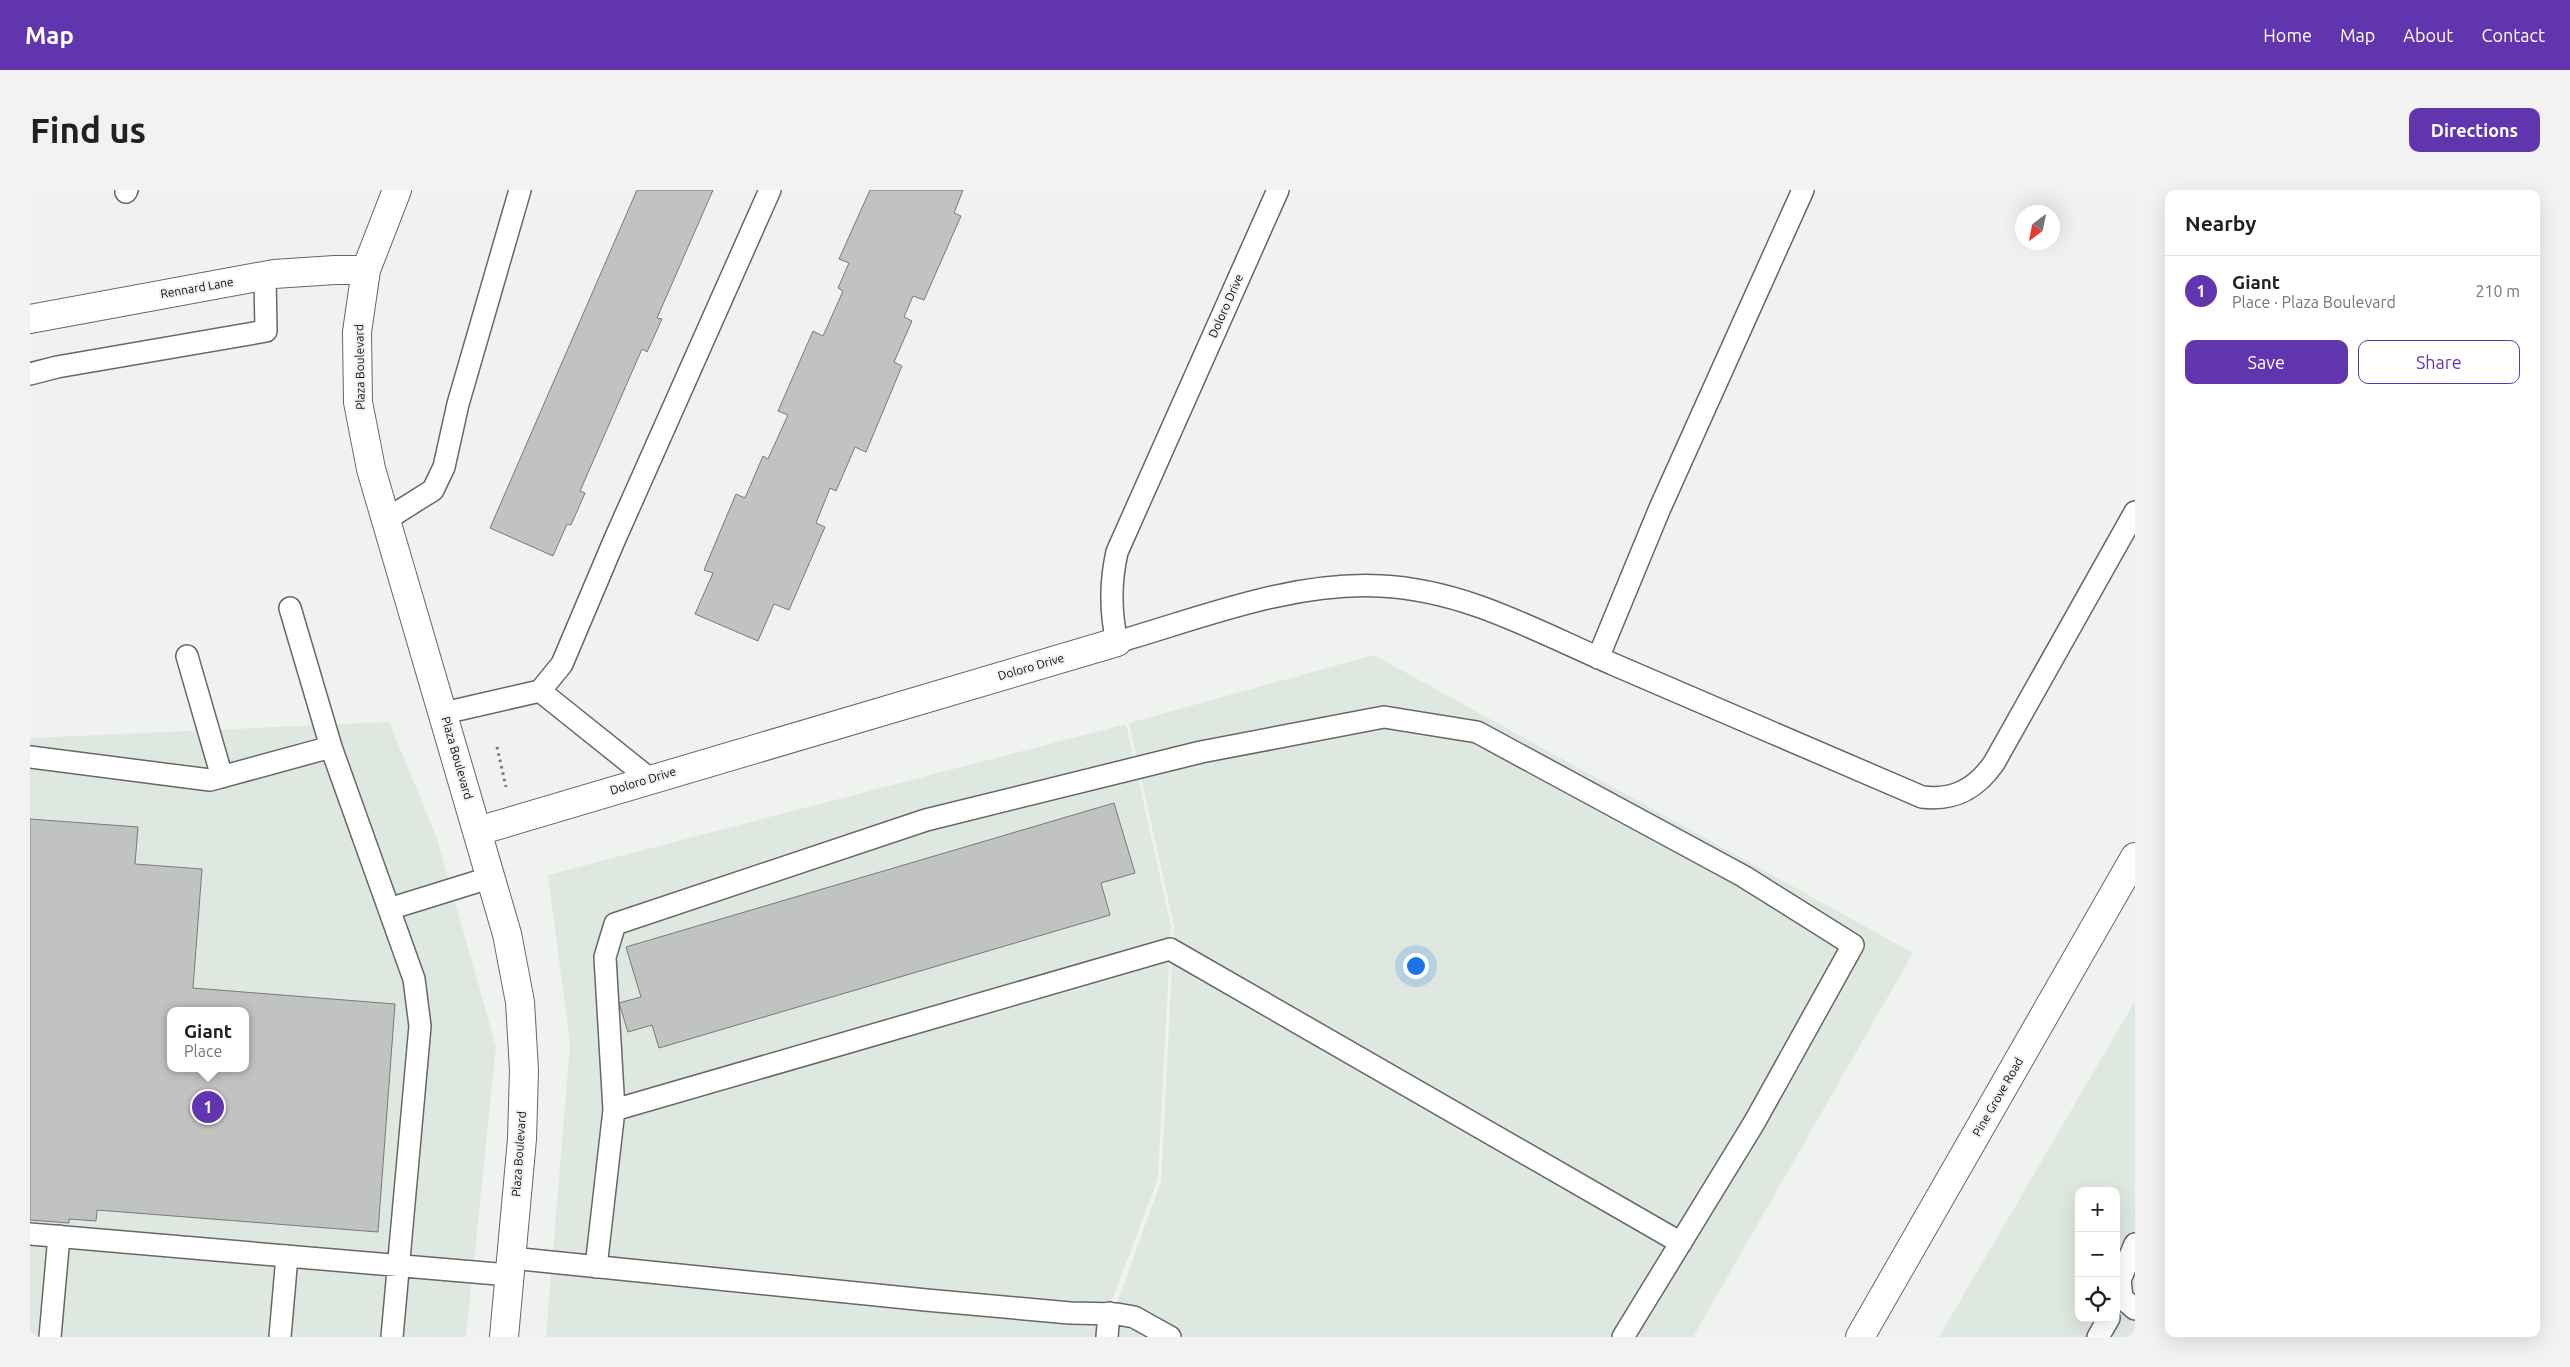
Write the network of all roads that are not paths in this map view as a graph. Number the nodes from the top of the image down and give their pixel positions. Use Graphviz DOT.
graph roads {
  1 [pos="397,190"];
  2 [pos="520,190"];
  3 [pos="770,190"];
  4 [pos="1278,190"];
  5 [pos="1803,190"];
  6 [pos="366,270"];
  7 [pos="265,276"];
  8 [pos="30,319"];
  9 [pos="30,374"];
  10 [pos="2135,512"];
  11 [pos="387,520"];
  12 [pos="290,608"];
  13 [pos="1118,642"];
  14 [pos="187,656"];
  15 [pos="1598,658"];
  16 [pos="540,691"];
  17 [pos="444,714"];
  18 [pos="331,748"];
  19 [pos="30,758"];
  20 [pos="222,777"];
  21 [pos="650,779"];
  22 [pos="478,831"];
  23 [pos="2132,870"];
  24 [pos="492,877"];
  25 [pos="389,909"];
  26 [pos="614,1110"];
  27 [pos="30,1234"];
  28 [pos="59,1236"];
  29 [pos="1681,1243"];
  30 [pos="2135,1244"];
  31 [pos="287,1256"];
  32 [pos="398,1266"];
  33 [pos="510,1267"];
  34 [pos="596,1267"];
  35 [pos="2125,1305"];
  36 [pos="1109,1313"];
  37 [pos="2107,1322"];
  38 [pos="50,1337"];
  39 [pos="280,1337"];
  40 [pos="392,1337"];
  41 [pos="504,1337"];
  42 [pos="1107,1337"];
  43 [pos="1170,1337"];
  44 [pos="1623,1337"];
  45 [pos="1860,1337"];
  46 [pos="2098,1337"];
  1 -- 6 [label="street, Plaza Boulevard"];
  2 -- 11 [label="lane"];
  3 -- 16 [label="lane"];
  4 -- 13 [label="lane, Doloro Drive"];
  5 -- 15 [label="lane"];
  6 -- 7 [label="street, Rennard Lane"];
  6 -- 11 [label="street, Plaza Boulevard"];
  7 -- 8 [label="street, Rennard Lane"];
  7 -- 9 [label="lane"];
  10 -- 15 [label="lane"];
  11 -- 17 [label="street, Plaza Boulevard"];
  12 -- 18 [label="lane"];
  13 -- 15 [label="lane"];
  13 -- 21 [label="street, Doloro Drive"];
  14 -- 20 [label="lane"];
  16 -- 17 [label="lane"];
  16 -- 21 [label="lane"];
  17 -- 22 [label="street, Plaza Boulevard"];
  18 -- 20 [label="lane"];
  18 -- 25 [label="lane"];
  19 -- 20 [label="lane"];
  21 -- 22 [label="street, Doloro Drive"];
  22 -- 24 [label="street, Plaza Boulevard"];
  23 -- 45 [label="street, Pine Grove Road"];
  24 -- 25 [label="lane"];
  24 -- 33 [label="street, Plaza Boulevard"];
  25 -- 32 [label="lane"];
  26 -- 29 [label="lane"];
  26 -- 29 [label="lane"];
  26 -- 34 [label="lane"];
  27 -- 28 [label="lane"];
  28 -- 31 [label="lane"];
  28 -- 38 [label="lane"];
  29 -- 44 [label="lane"];
  30 -- 35 [label="lane"];
  31 -- 32 [label="lane"];
  31 -- 39 [label="lane"];
  32 -- 33 [label="lane"];
  32 -- 40 [label="lane"];
  33 -- 34 [label="lane"];
  33 -- 41 [label="street, Plaza Boulevard"];
  34 -- 36 [label="lane"];
  36 -- 42 [label="lane"];
  36 -- 43 [label="lane"];
  37 -- 46 [label="lane"];
}
